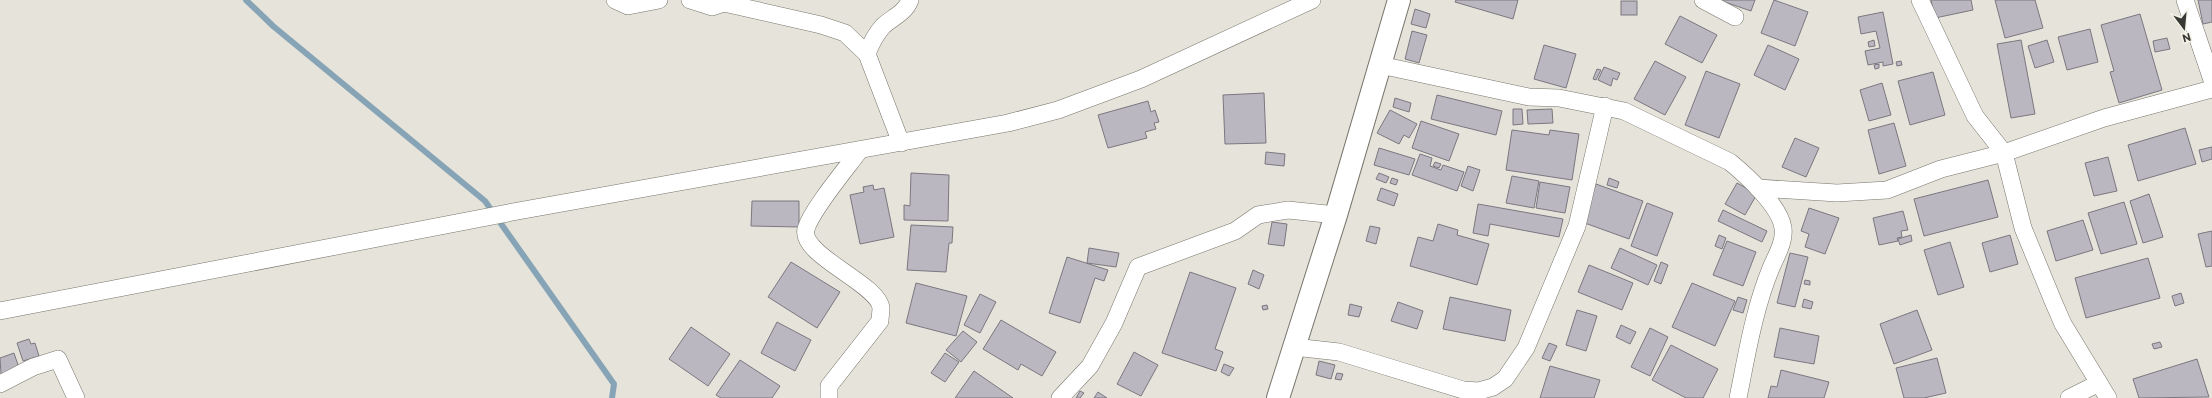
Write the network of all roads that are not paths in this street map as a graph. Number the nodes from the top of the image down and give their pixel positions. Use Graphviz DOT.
graph roads {
  1 [pos="615,0"];
  2 [pos="659,0"];
  3 [pos="690,0"];
  4 [pos="910,0"];
  5 [pos="1312,0"];
  6 [pos="1399,0"];
  7 [pos="1703,0"];
  8 [pos="1920,0"];
  9 [pos="2186,0"];
  10 [pos="1735,17"];
  11 [pos="2204,34"];
  12 [pos="867,54"];
  13 [pos="1380,65"];
  14 [pos="2212,80"];
  15 [pos="2212,89"];
  16 [pos="1605,106"];
  17 [pos="901,143"];
  18 [pos="860,150"];
  19 [pos="2004,152"];
  20 [pos="1758,188"];
  21 [pos="1336,215"];
  22 [pos="0,311"];
  23 [pos="1294,348"];
  24 [pos="2099,383"];
  25 [pos="0,384"];
  26 [pos="76,398"];
  27 [pos="829,398"];
  28 [pos="1060,398"];
  29 [pos="1278,398"];
  30 [pos="1738,398"];
  31 [pos="2069,398"];
  32 [pos="2108,398"];
  1 -- 2 [label="street"];
  3 -- 12 [label="street"];
  4 -- 12 [label="street"];
  5 -- 17 [label="street"];
  6 -- 13 [label="main road"];
  7 -- 10 [label="street"];
  8 -- 19 [label="street"];
  9 -- 11 [label="street"];
  11 -- 14 [label="street"];
  12 -- 17 [label="street"];
  13 -- 16 [label="street"];
  13 -- 21 [label="main road"];
  15 -- 19 [label="street"];
  16 -- 20 [label="street"];
  16 -- 23 [label="street"];
  17 -- 18 [label="street"];
  18 -- 22 [label="street"];
  18 -- 27 [label="street"];
  19 -- 20 [label="street"];
  19 -- 24 [label="street"];
  20 -- 30 [label="street"];
  21 -- 23 [label="main road"];
  21 -- 28 [label="street"];
  23 -- 29 [label="main road"];
  24 -- 31 [label="street"];
  24 -- 32 [label="street"];
  25 -- 26 [label="street"];
}
